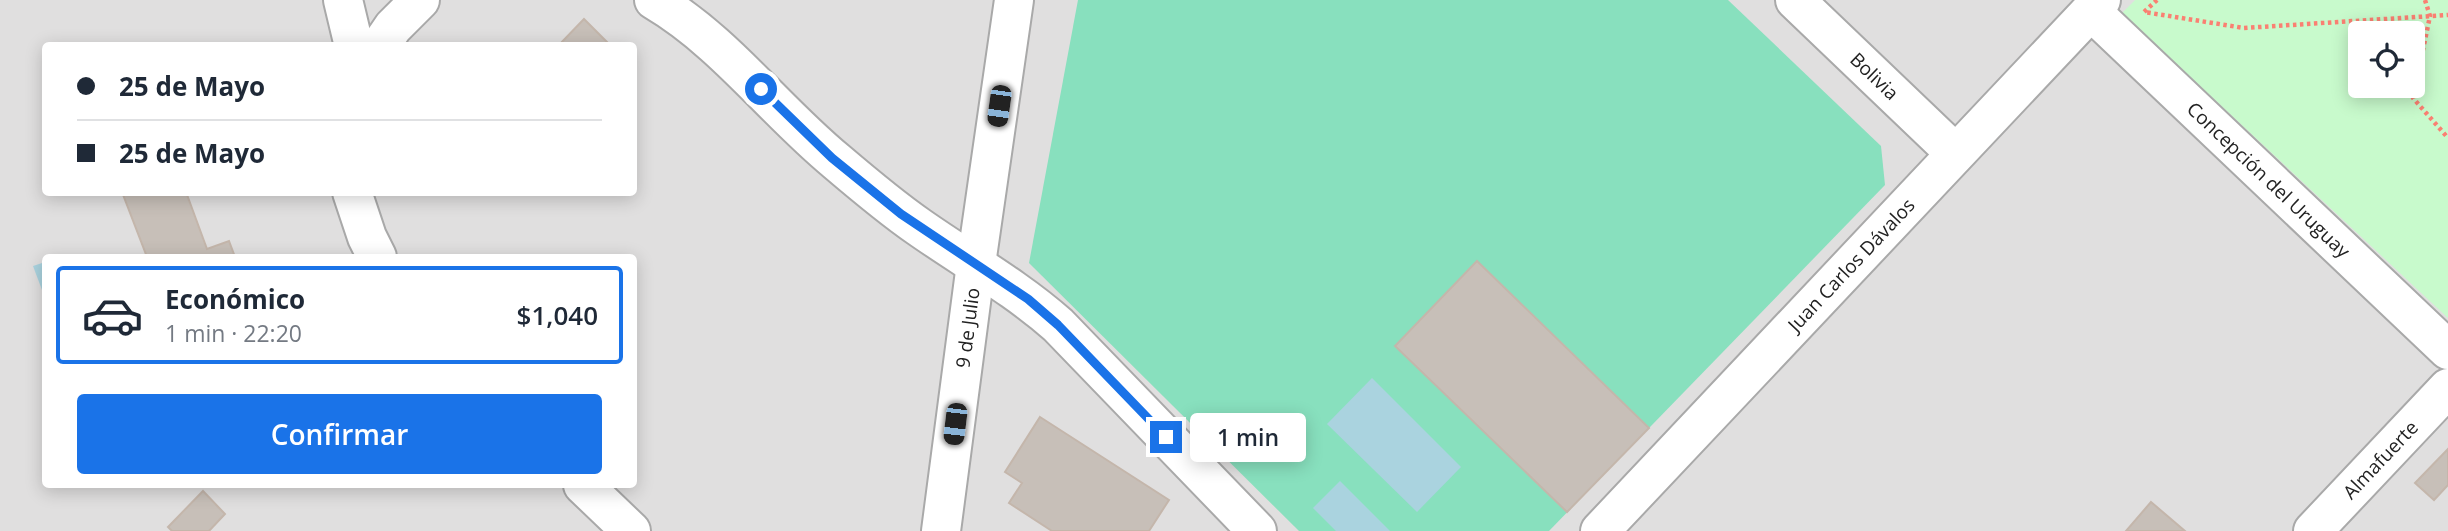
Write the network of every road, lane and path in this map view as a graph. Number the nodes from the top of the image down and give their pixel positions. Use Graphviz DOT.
graph roads {
  1 [pos="343,0"];
  2 [pos="421,0"];
  3 [pos="654,0"];
  4 [pos="1014,0"];
  5 [pos="1796,0"];
  6 [pos="2157,0"];
  7 [pos="2425,0"];
  8 [pos="2096,5"];
  9 [pos="2448,15"];
  10 [pos="2430,16"];
  11 [pos="353,42"];
  12 [pos="383,42"];
  13 [pos="2448,138"];
  14 [pos="1955,153"];
  15 [pos="353,196"];
  16 [pos="376,254"];
  17 [pos="975,264"];
  18 [pos="2448,350"];
  19 [pos="2448,388"];
  20 [pos="586,488"];
  21 [pos="631,531"];
  22 [pos="941,531"];
  23 [pos="1256,531"];
  24 [pos="1600,531"];
  25 [pos="2313,531"];
  1 -- 11 [label="street"];
  2 -- 12 [label="street"];
  3 -- 17 [label="street"];
  4 -- 17 [label="street, 9 de Julio"];
  5 -- 14 [label="street, Bolivia"];
  6 -- 10 [label="path"];
  7 -- 10 [label="path"];
  8 -- 14 [label="street, Juan Carlos Dávalos"];
  8 -- 18 [label="street, Concepción del Uruguay"];
  9 -- 10 [label="path"];
  10 -- 13 [label="path"];
  14 -- 24 [label="street, Juan Carlos Dávalos"];
  15 -- 16 [label="street"];
  17 -- 22 [label="street, 9 de Julio"];
  17 -- 23 [label="street"];
  19 -- 25 [label="street, Almafuerte"];
  20 -- 21 [label="street"];
}
